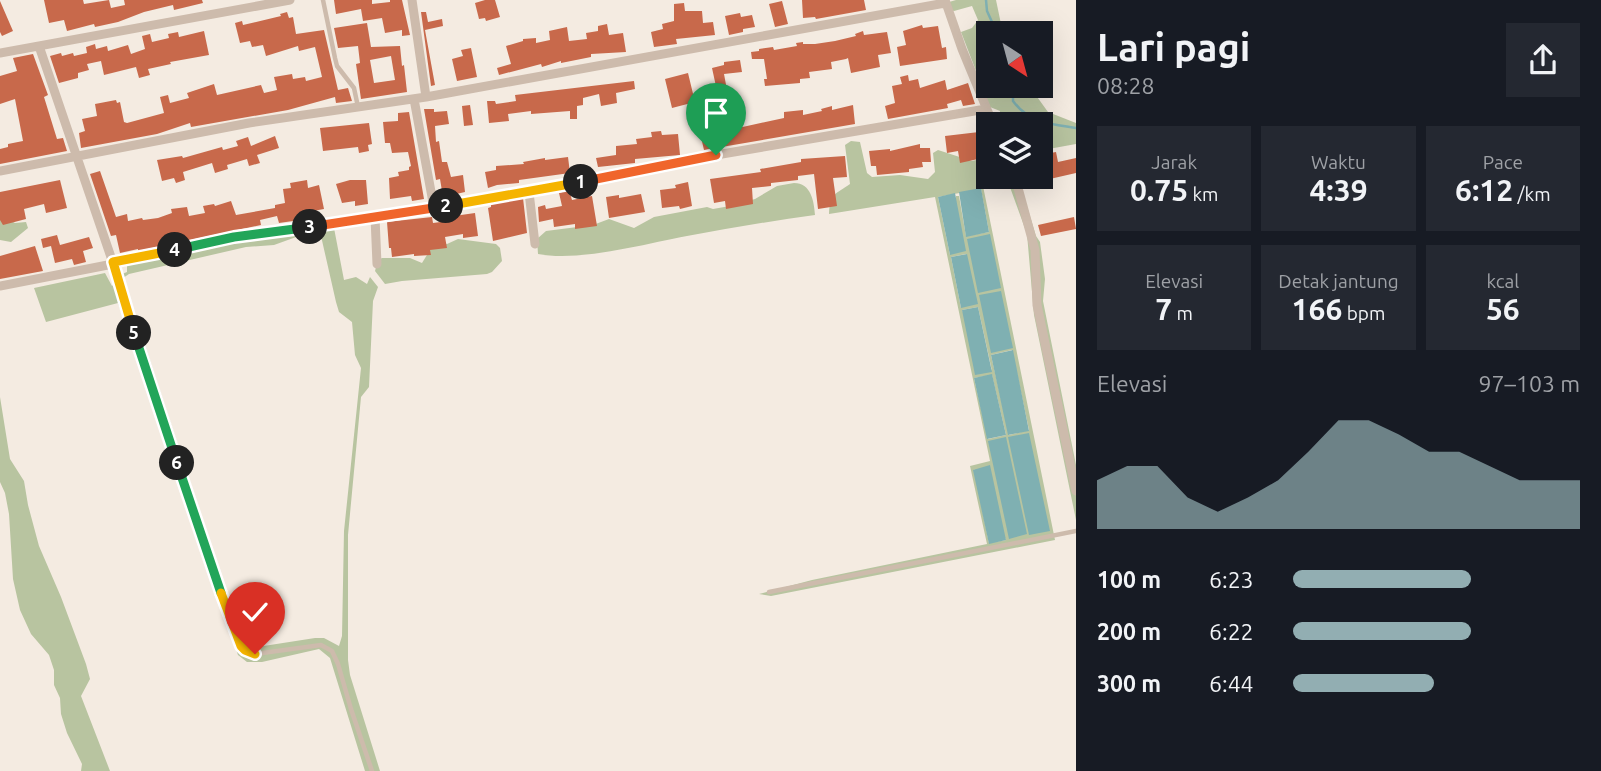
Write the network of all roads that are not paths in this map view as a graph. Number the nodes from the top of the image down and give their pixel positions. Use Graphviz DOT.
graph roads {
  1 [pos="290,0"];
  2 [pos="323,0"];
  3 [pos="412,0"];
  4 [pos="945,1"];
  5 [pos="39,46"];
  6 [pos="0,53"];
  7 [pos="426,97"];
  8 [pos="414,99"];
  9 [pos="358,107"];
  10 [pos="986,109"];
  11 [pos="987,112"];
  12 [pos="78,156"];
  13 [pos="0,171"];
  14 [pos="1018,189"];
  15 [pos="529,192"];
  16 [pos="434,208"];
  17 [pos="375,217"];
  18 [pos="535,244"];
  19 [pos="113,262"];
  20 [pos="377,264"];
  21 [pos="0,286"];
  22 [pos="1076,491"];
  23 [pos="1076,531"];
  24 [pos="769,592"];
  25 [pos="372,771"];
  1 -- 5 [label="street"];
  2 -- 9 [label="lane"];
  3 -- 7 [label="street"];
  4 -- 7 [label="street"];
  4 -- 10 [label="street"];
  5 -- 6 [label="street"];
  5 -- 12 [label="street"];
  7 -- 8 [label="street"];
  8 -- 9 [label="street"];
  8 -- 16 [label="street"];
  9 -- 12 [label="street"];
  10 -- 11 [label="street"];
  10 -- 15 [label="street"];
  12 -- 13 [label="street"];
  12 -- 19 [label="street"];
  14 -- 22 [label="street"];
  15 -- 16 [label="street"];
  15 -- 18 [label="street"];
  16 -- 17 [label="street"];
  17 -- 19 [label="street"];
  17 -- 20 [label="street"];
  19 -- 21 [label="street"];
  19 -- 25 [label="lane"];
  23 -- 24 [label="lane"];
}
